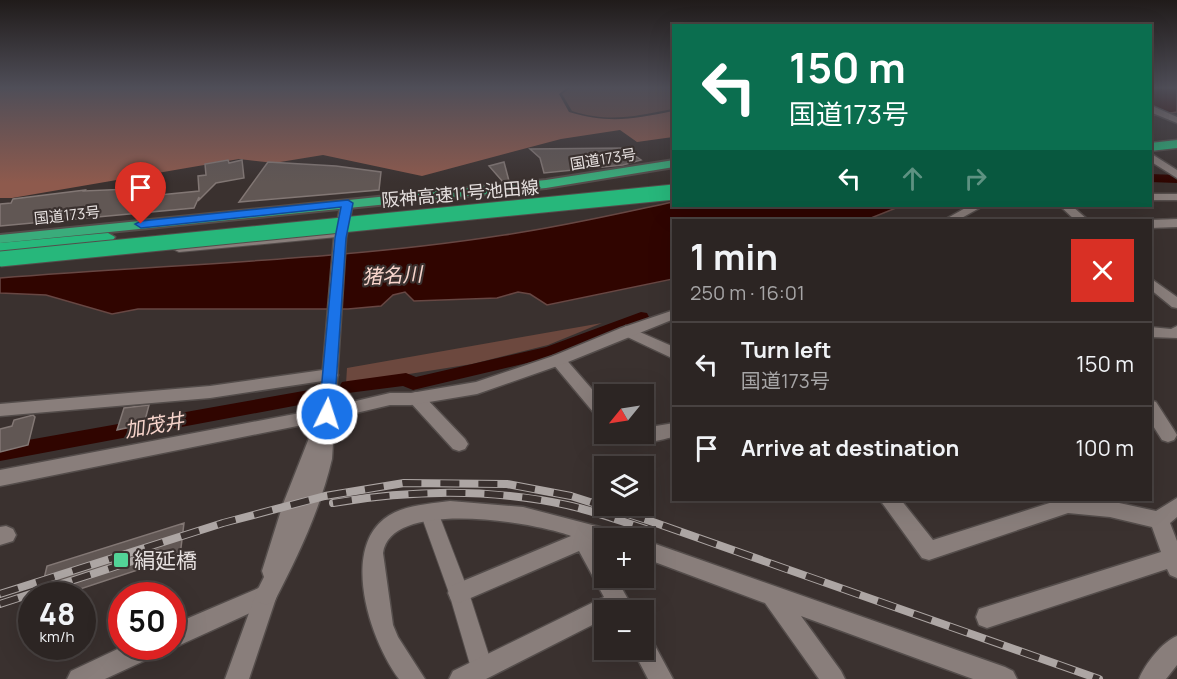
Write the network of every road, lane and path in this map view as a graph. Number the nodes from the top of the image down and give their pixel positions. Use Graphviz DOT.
graph roads {
  1 [pos="1177,136"];
  2 [pos="1152,139"];
  3 [pos="1177,145"];
  4 [pos="1152,148"];
  5 [pos="1152,157"];
  6 [pos="672,163"];
  7 [pos="1177,175"];
  8 [pos="672,183"];
  9 [pos="672,192"];
  10 [pos="1152,197"];
  11 [pos="1177,197"];
  12 [pos="348,203"];
  13 [pos="975,207"];
  14 [pos="1067,207"];
  15 [pos="952,219"];
  16 [pos="1081,219"];
  17 [pos="1177,223"];
  18 [pos="1152,224"];
  19 [pos="336,236"];
  20 [pos="0,239"];
  21 [pos="0,248"];
  22 [pos="0,261"];
  23 [pos="1152,284"];
  24 [pos="1177,304"];
  25 [pos="672,315"];
  26 [pos="626,331"];
  27 [pos="1177,331"];
  28 [pos="1152,332"];
  29 [pos="672,353"];
  30 [pos="558,360"];
  31 [pos="330,375"];
  32 [pos="416,398"];
  33 [pos="594,402"];
  34 [pos="1152,409"];
  35 [pos="0,410"];
  36 [pos="327,414"];
  37 [pos="672,430"];
  38 [pos="1152,431"];
  39 [pos="654,434"];
  40 [pos="1173,436"];
  41 [pos="459,444"];
  42 [pos="0,478"];
  43 [pos="891,501"];
  44 [pos="1177,506"];
  45 [pos="429,512"];
  46 [pos="1159,520"];
  47 [pos="580,533"];
  48 [pos="594,535"];
  49 [pos="654,552"];
  50 [pos="594,558"];
  51 [pos="1174,563"];
  52 [pos="459,593"];
  53 [pos="771,593"];
  54 [pos="266,595"];
  55 [pos="594,618"];
  56 [pos="987,618"];
  57 [pos="186,631"];
  58 [pos="1177,647"];
  59 [pos="120,660"];
  60 [pos="651,660"];
  61 [pos="482,668"];
  62 [pos="79,679"];
  63 [pos="237,679"];
  64 [pos="413,679"];
  65 [pos="461,679"];
  66 [pos="661,679"];
  67 [pos="833,679"];
  68 [pos="1005,679"];
  69 [pos="1151,679"];
  1 -- 2 [label="highway"];
  3 -- 4 [label="highway"];
  5 -- 7 [label="street"];
  6 -- 12 [label="highway, 国道173号"];
  8 -- 21 [label="highway, 阪神高速11号池田線"];
  9 -- 22 [label="highway, 阪神高速11号池田線, bridge"];
  10 -- 11 [label="street"];
  12 -- 19 [label="street"];
  12 -- 20 [label="highway, 国道173号"];
  13 -- 15 [label="street"];
  14 -- 16 [label="street"];
  17 -- 18 [label="street"];
  19 -- 22 [label="street"];
  19 -- 31 [label="street"];
  23 -- 24 [label="street"];
  25 -- 26 [label="street"];
  26 -- 29 [label="street"];
  26 -- 30 [label="street"];
  27 -- 28 [label="street"];
  30 -- 32 [label="street"];
  30 -- 33 [label="street"];
  31 -- 35 [label="street"];
  31 -- 36 [label="street"];
  32 -- 36 [label="street"];
  32 -- 41 [label="street"];
  34 -- 40 [label="street"];
  36 -- 42 [label="street"];
  36 -- 54 [label="street"];
  37 -- 39 [label="street"];
  38 -- 40 [label="street"];
  43 -- 46 [label="street"];
  44 -- 46 [label="street"];
  45 -- 47 [label="street"];
  45 -- 52 [label="street"];
  45 -- 64 [label="street"];
  46 -- 51 [label="street"];
  47 -- 48 [label="street"];
  47 -- 50 [label="street"];
  47 -- 52 [label="street"];
  49 -- 53 [label="street"];
  51 -- 56 [label="street"];
  52 -- 61 [label="street"];
  53 -- 67 [label="street"];
  53 -- 68 [label="street"];
  54 -- 57 [label="street"];
  54 -- 63 [label="street"];
  55 -- 61 [label="street"];
  58 -- 69 [label="street"];
  59 -- 62 [label="street"];
  60 -- 66 [label="street"];
  61 -- 65 [label="street"];
}
